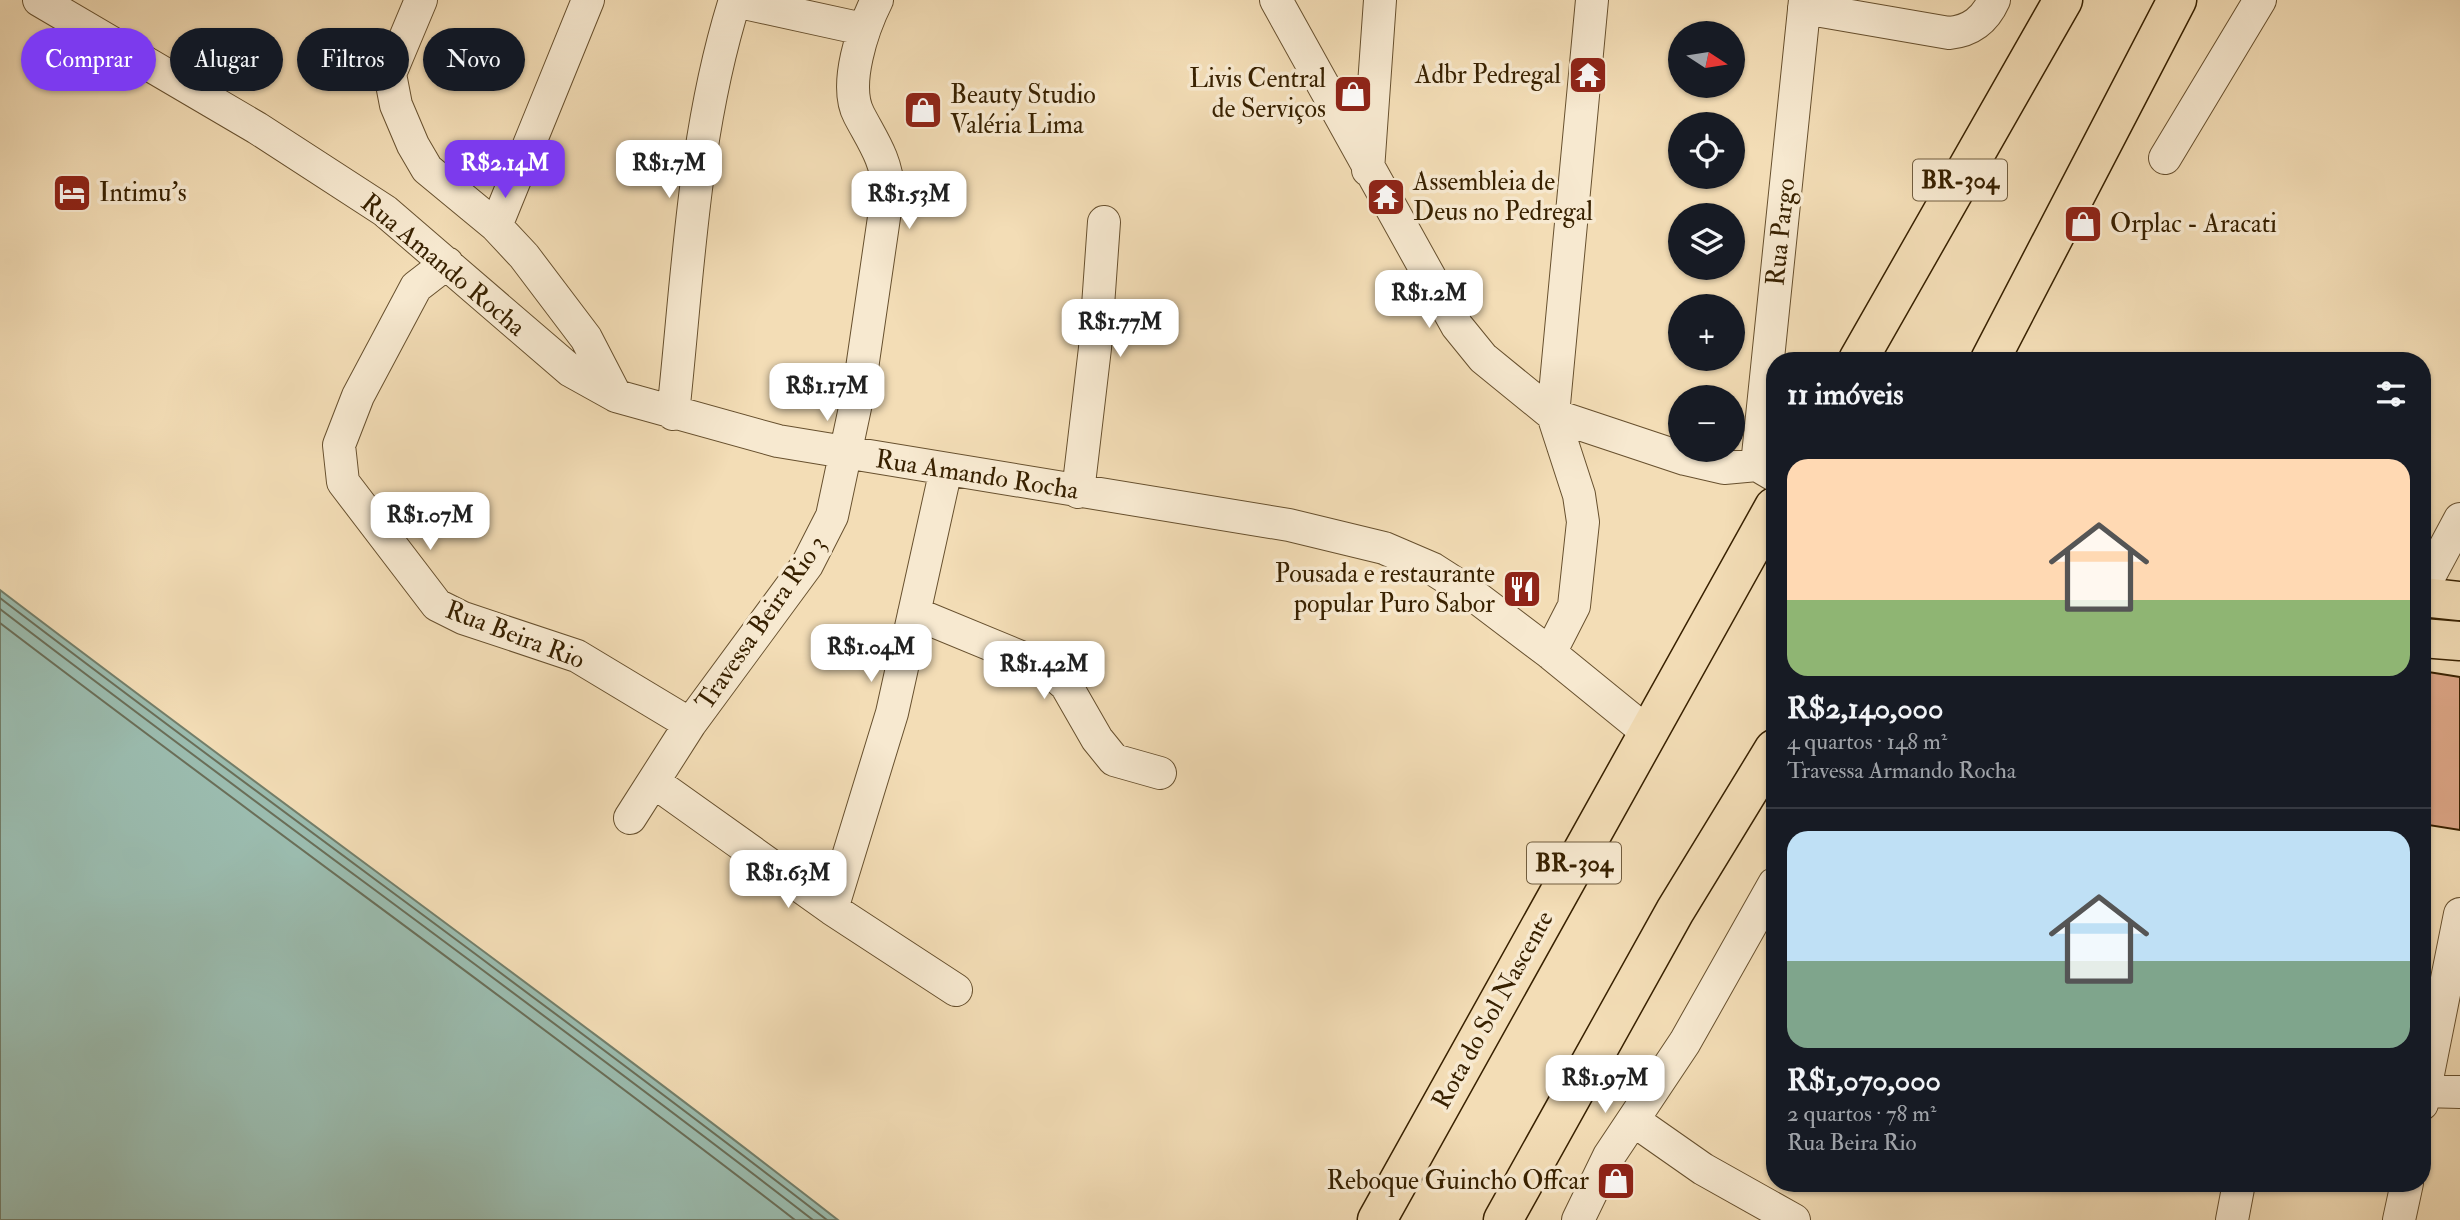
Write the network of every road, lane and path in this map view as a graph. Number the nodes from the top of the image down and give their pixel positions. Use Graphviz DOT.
graph roads {
  1 [pos="39,0"];
  2 [pos="396,0"];
  3 [pos="421,0"];
  4 [pos="588,0"];
  5 [pos="735,0"];
  6 [pos="877,0"];
  7 [pos="1276,0"];
  8 [pos="1380,0"];
  9 [pos="1592,0"];
  10 [pos="1994,0"];
  11 [pos="2063,0"];
  12 [pos="2177,0"];
  13 [pos="2260,0"];
  14 [pos="1804,4"];
  15 [pos="394,28"];
  16 [pos="409,29"];
  17 [pos="863,29"];
  18 [pos="393,91"];
  19 [pos="2165,158"];
  20 [pos="1368,170"];
  21 [pos="1104,222"];
  22 [pos="496,226"];
  23 [pos="447,263"];
  24 [pos="1776,352"];
  25 [pos="1863,352"];
  26 [pos="1994,352"];
  27 [pos="616,396"];
  28 [pos="673,414"];
  29 [pos="1553,415"];
  30 [pos="844,453"];
  31 [pos="946,468"];
  32 [pos="1766,470"];
  33 [pos="1078,492"];
  34 [pos="2460,519"];
  35 [pos="1766,521"];
  36 [pos="2431,573"];
  37 [pos="2431,598"];
  38 [pos="2460,601"];
  39 [pos="914,613"];
  40 [pos="2431,639"];
  41 [pos="2460,641"];
  42 [pos="1550,653"];
  43 [pos="690,724"];
  44 [pos="1647,732"];
  45 [pos="1766,762"];
  46 [pos="1160,773"];
  47 [pos="654,782"];
  48 [pos="630,818"];
  49 [pos="1766,899"];
  50 [pos="832,909"];
  51 [pos="2459,927"];
  52 [pos="956,989"];
  53 [pos="2431,1058"];
  54 [pos="2460,1091"];
  55 [pos="2431,1094"];
  56 [pos="1633,1120"];
  57 [pos="2237,1192"];
  58 [pos="2405,1192"];
  59 [pos="1377,1220"];
  60 [pos="1503,1220"];
  61 [pos="1578,1220"];
  62 [pos="1794,1220"];
  63 [pos="2232,1220"];
  64 [pos="2399,1220"];
  1 -- 23 [label="street, Rua Amando Rocha"];
  2 -- 15 [label="street"];
  3 -- 16 [label="street"];
  4 -- 22 [label="street"];
  5 -- 17 [label="street"];
  5 -- 28 [label="street"];
  6 -- 17 [label="street, Travessa Beira Rio 3"];
  7 -- 20 [label="street"];
  8 -- 20 [label="street"];
  9 -- 29 [label="street"];
  10 -- 14 [label="street"];
  11 -- 25 [label="highway, BR-304"];
  12 -- 26 [label="highway"];
  13 -- 19 [label="street"];
  14 -- 24 [label="street, Rua Pargo"];
  17 -- 30 [label="street, Travessa Beira Rio 3"];
  18 -- 22 [label="street"];
  20 -- 29 [label="street"];
  21 -- 33 [label="street"];
  22 -- 27 [label="street"];
  23 -- 27 [label="street, Rua Amando Rocha"];
  23 -- 43 [label="street, Rua Beira Rio"];
  27 -- 28 [label="street, Rua Amando Rocha"];
  28 -- 30 [label="street, Rua Amando Rocha"];
  29 -- 32 [label="street"];
  29 -- 42 [label="street"];
  30 -- 31 [label="street, Rua Amando Rocha"];
  30 -- 43 [label="street, Travessa Beira Rio 3"];
  31 -- 33 [label="street, Rua Amando Rocha"];
  31 -- 39 [label="street"];
  33 -- 42 [label="street, Rua Amando Rocha"];
  34 -- 36 [label="street"];
  35 -- 44 [label="highway, Rota do Sol Nascente / BR-304"];
  37 -- 38 [label="highway"];
  39 -- 46 [label="street"];
  39 -- 50 [label="street"];
  40 -- 41 [label="highway"];
  42 -- 44 [label="street, Rua Amando Rocha"];
  43 -- 47 [label="street, Travessa Beira Rio 3"];
  44 -- 59 [label="highway, Rota do Sol Nascente / BR-304"];
  45 -- 60 [label="highway"];
  47 -- 48 [label="street, Travessa Beira Rio 3"];
  47 -- 50 [label="street"];
  49 -- 56 [label="street"];
  50 -- 52 [label="street"];
  51 -- 53 [label="street"];
  54 -- 55 [label="street"];
  56 -- 61 [label="street"];
  56 -- 62 [label="street"];
  57 -- 63 [label="street"];
  58 -- 64 [label="street"];
}
